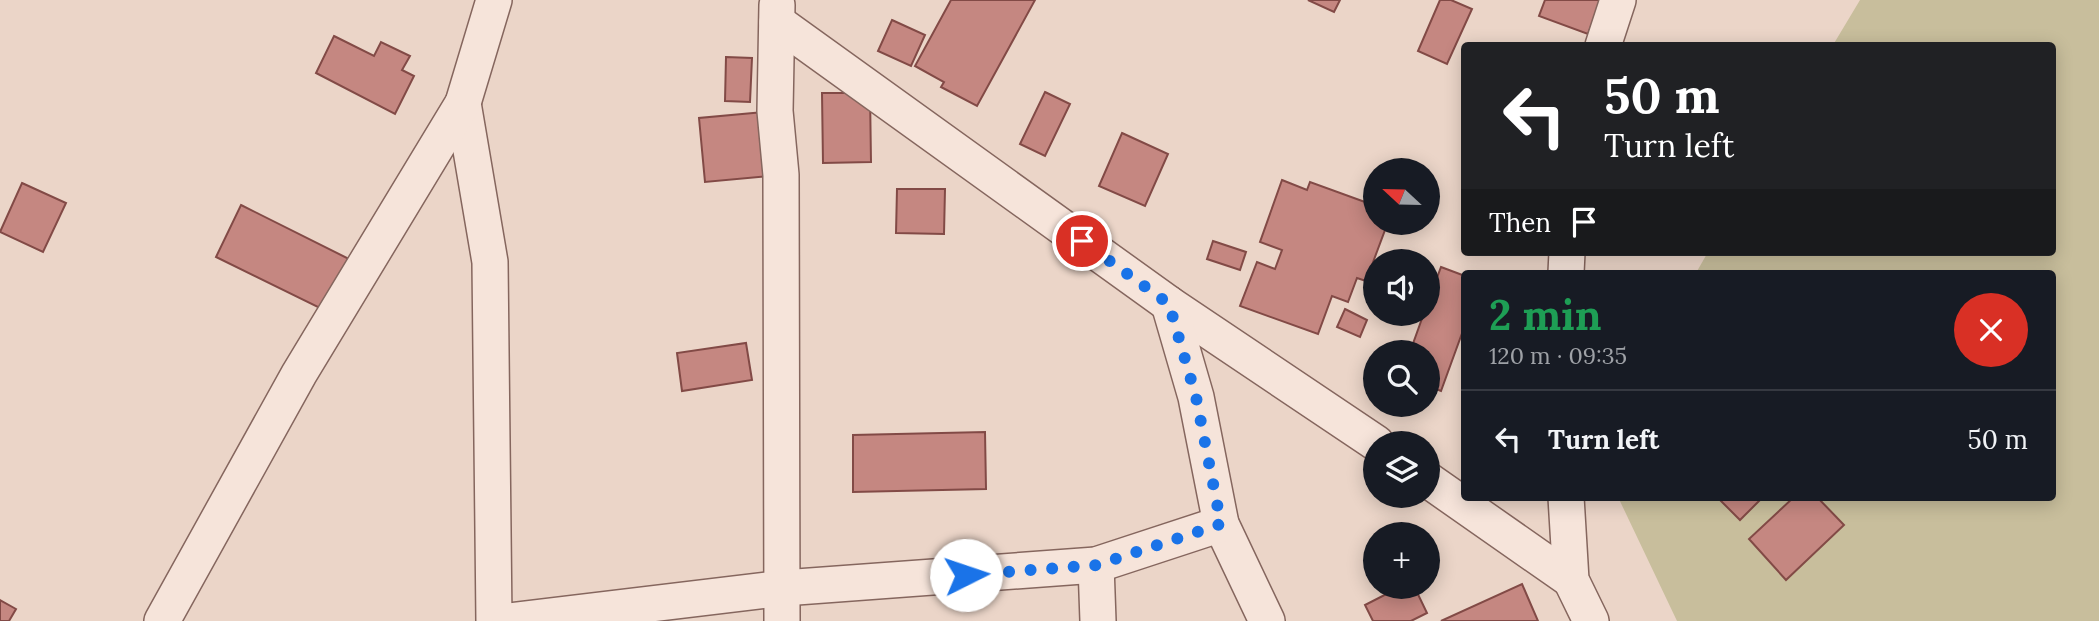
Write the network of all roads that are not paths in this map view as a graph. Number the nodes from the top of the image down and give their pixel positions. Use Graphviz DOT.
graph roads {
  1 [pos="494,0"];
  2 [pos="1618,0"];
  3 [pos="777,11"];
  4 [pos="1604,42"];
  5 [pos="463,103"];
  6 [pos="1169,304"];
  7 [pos="1363,434"];
  8 [pos="1440,488"];
  9 [pos="1566,501"];
  10 [pos="1221,524"];
  11 [pos="1097,565"];
  12 [pos="1571,580"];
  13 [pos="783,604"];
  14 [pos="163,620"];
  15 [pos="494,621"];
  16 [pos="509,621"];
  17 [pos="1098,621"];
  18 [pos="1267,621"];
  19 [pos="1591,621"];
  1 -- 5 [label="street"];
  2 -- 4 [label="street"];
  3 -- 6 [label="street"];
  3 -- 13 [label="street"];
  5 -- 14 [label="street"];
  5 -- 15 [label="street"];
  6 -- 7 [label="street"];
  6 -- 10 [label="street"];
  8 -- 12 [label="street"];
  9 -- 12 [label="street"];
  10 -- 11 [label="street"];
  10 -- 18 [label="street"];
  11 -- 13 [label="street"];
  11 -- 17 [label="street"];
  12 -- 19 [label="street"];
  13 -- 16 [label="street"];
}
